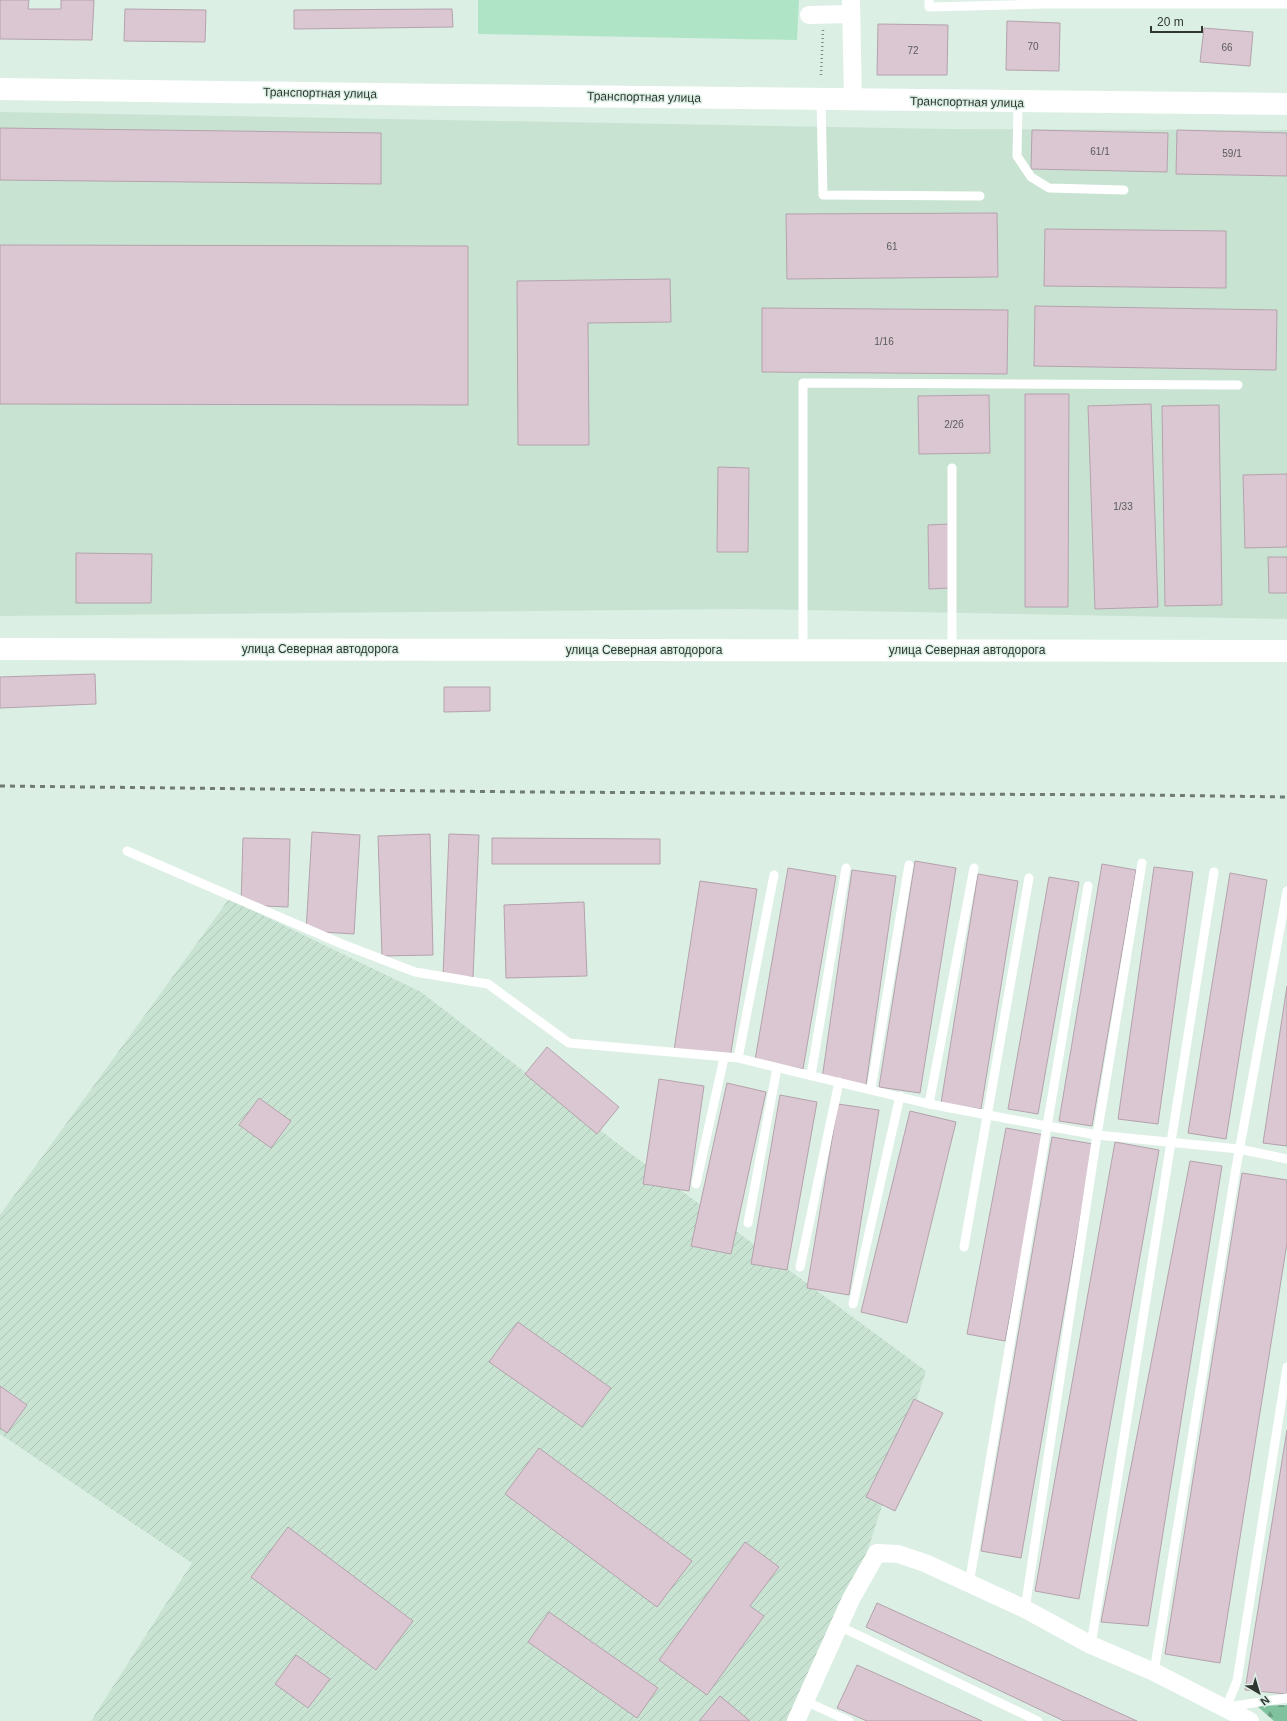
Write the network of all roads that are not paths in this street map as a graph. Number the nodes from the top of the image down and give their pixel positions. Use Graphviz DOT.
graph roads {
  1 [pos="929,0"];
  2 [pos="1042,2"];
  3 [pos="1282,3"];
  4 [pos="851,7"];
  5 [pos="816,15"];
  6 [pos="0,89"];
  7 [pos="821,99"];
  8 [pos="853,100"];
  9 [pos="1018,103"];
  10 [pos="1287,104"];
  11 [pos="1124,190"];
  12 [pos="980,196"];
  13 [pos="1238,385"];
  14 [pos="952,468"];
  15 [pos="0,649"];
  16 [pos="803,650"];
  17 [pos="952,650"];
  18 [pos="1287,651"];
  19 [pos="127,851"];
  20 [pos="1142,862"];
  21 [pos="909,865"];
  22 [pos="846,868"];
  23 [pos="974,868"];
  24 [pos="1214,872"];
  25 [pos="774,875"];
  26 [pos="1029,878"];
  27 [pos="1088,886"];
  28 [pos="1287,891"];
  29 [pos="724,1058"];
  30 [pos="738,1058"];
  31 [pos="777,1068"];
  32 [pos="811,1076"];
  33 [pos="839,1082"];
  34 [pos="871,1088"];
  35 [pos="900,1096"];
  36 [pos="929,1104"];
  37 [pos="987,1115"];
  38 [pos="1047,1126"];
  39 [pos="1097,1135"];
  40 [pos="1170,1141"];
  41 [pos="1239,1149"];
  42 [pos="1287,1159"];
  43 [pos="696,1184"];
  44 [pos="748,1223"];
  45 [pos="964,1248"];
  46 [pos="800,1266"];
  47 [pos="853,1304"];
  48 [pos="1287,1367"];
  49 [pos="968,1584"];
  50 [pos="1025,1609"];
  51 [pos="839,1626"];
  52 [pos="1091,1645"];
  53 [pos="1154,1672"];
  54 [pos="1287,1698"];
  55 [pos="805,1701"];
  56 [pos="1226,1708"];
  57 [pos="796,1721"];
  58 [pos="849,1721"];
  59 [pos="1038,1721"];
  60 [pos="1250,1721"];
  1 -- 2 [label="lane"];
  2 -- 3 [label="lane"];
  4 -- 5 [label="street"];
  4 -- 8 [label="street"];
  6 -- 7 [label="street, Транспортная улица"];
  7 -- 8 [label="street, Транспортная улица"];
  7 -- 12 [label="lane"];
  8 -- 9 [label="street, Транспортная улица"];
  9 -- 10 [label="street, Транспортная улица"];
  9 -- 11 [label="lane"];
  13 -- 16 [label="lane"];
  14 -- 17 [label="lane"];
  15 -- 16 [label="street, улица Северная автодорога"];
  16 -- 17 [label="street, улица Северная автодорога"];
  17 -- 18 [label="street, улица Северная автодорога"];
  19 -- 29 [label="lane"];
  20 -- 39 [label="lane"];
  21 -- 34 [label="lane"];
  22 -- 32 [label="lane"];
  23 -- 36 [label="lane"];
  24 -- 40 [label="lane"];
  25 -- 30 [label="lane"];
  26 -- 37 [label="lane"];
  27 -- 38 [label="lane"];
  28 -- 41 [label="lane"];
  29 -- 30 [label="lane"];
  29 -- 43 [label="lane"];
  30 -- 31 [label="lane"];
  31 -- 32 [label="lane"];
  31 -- 44 [label="lane"];
  32 -- 33 [label="lane"];
  33 -- 34 [label="lane"];
  33 -- 46 [label="lane"];
  34 -- 35 [label="lane"];
  35 -- 36 [label="lane"];
  35 -- 47 [label="lane"];
  36 -- 37 [label="lane"];
  37 -- 38 [label="lane"];
  37 -- 45 [label="lane"];
  38 -- 39 [label="lane"];
  38 -- 49 [label="lane"];
  39 -- 40 [label="lane"];
  39 -- 50 [label="lane"];
  40 -- 41 [label="lane"];
  40 -- 52 [label="lane"];
  41 -- 42 [label="lane"];
  41 -- 53 [label="lane"];
  48 -- 56 [label="lane"];
  49 -- 50 [label="street"];
  49 -- 51 [label="street"];
  50 -- 52 [label="street"];
  51 -- 55 [label="street"];
  51 -- 59 [label="lane"];
  52 -- 53 [label="street"];
  53 -- 56 [label="street"];
  54 -- 56 [label="lane"];
  55 -- 57 [label="street"];
  55 -- 58 [label="lane"];
  56 -- 60 [label="street"];
}
